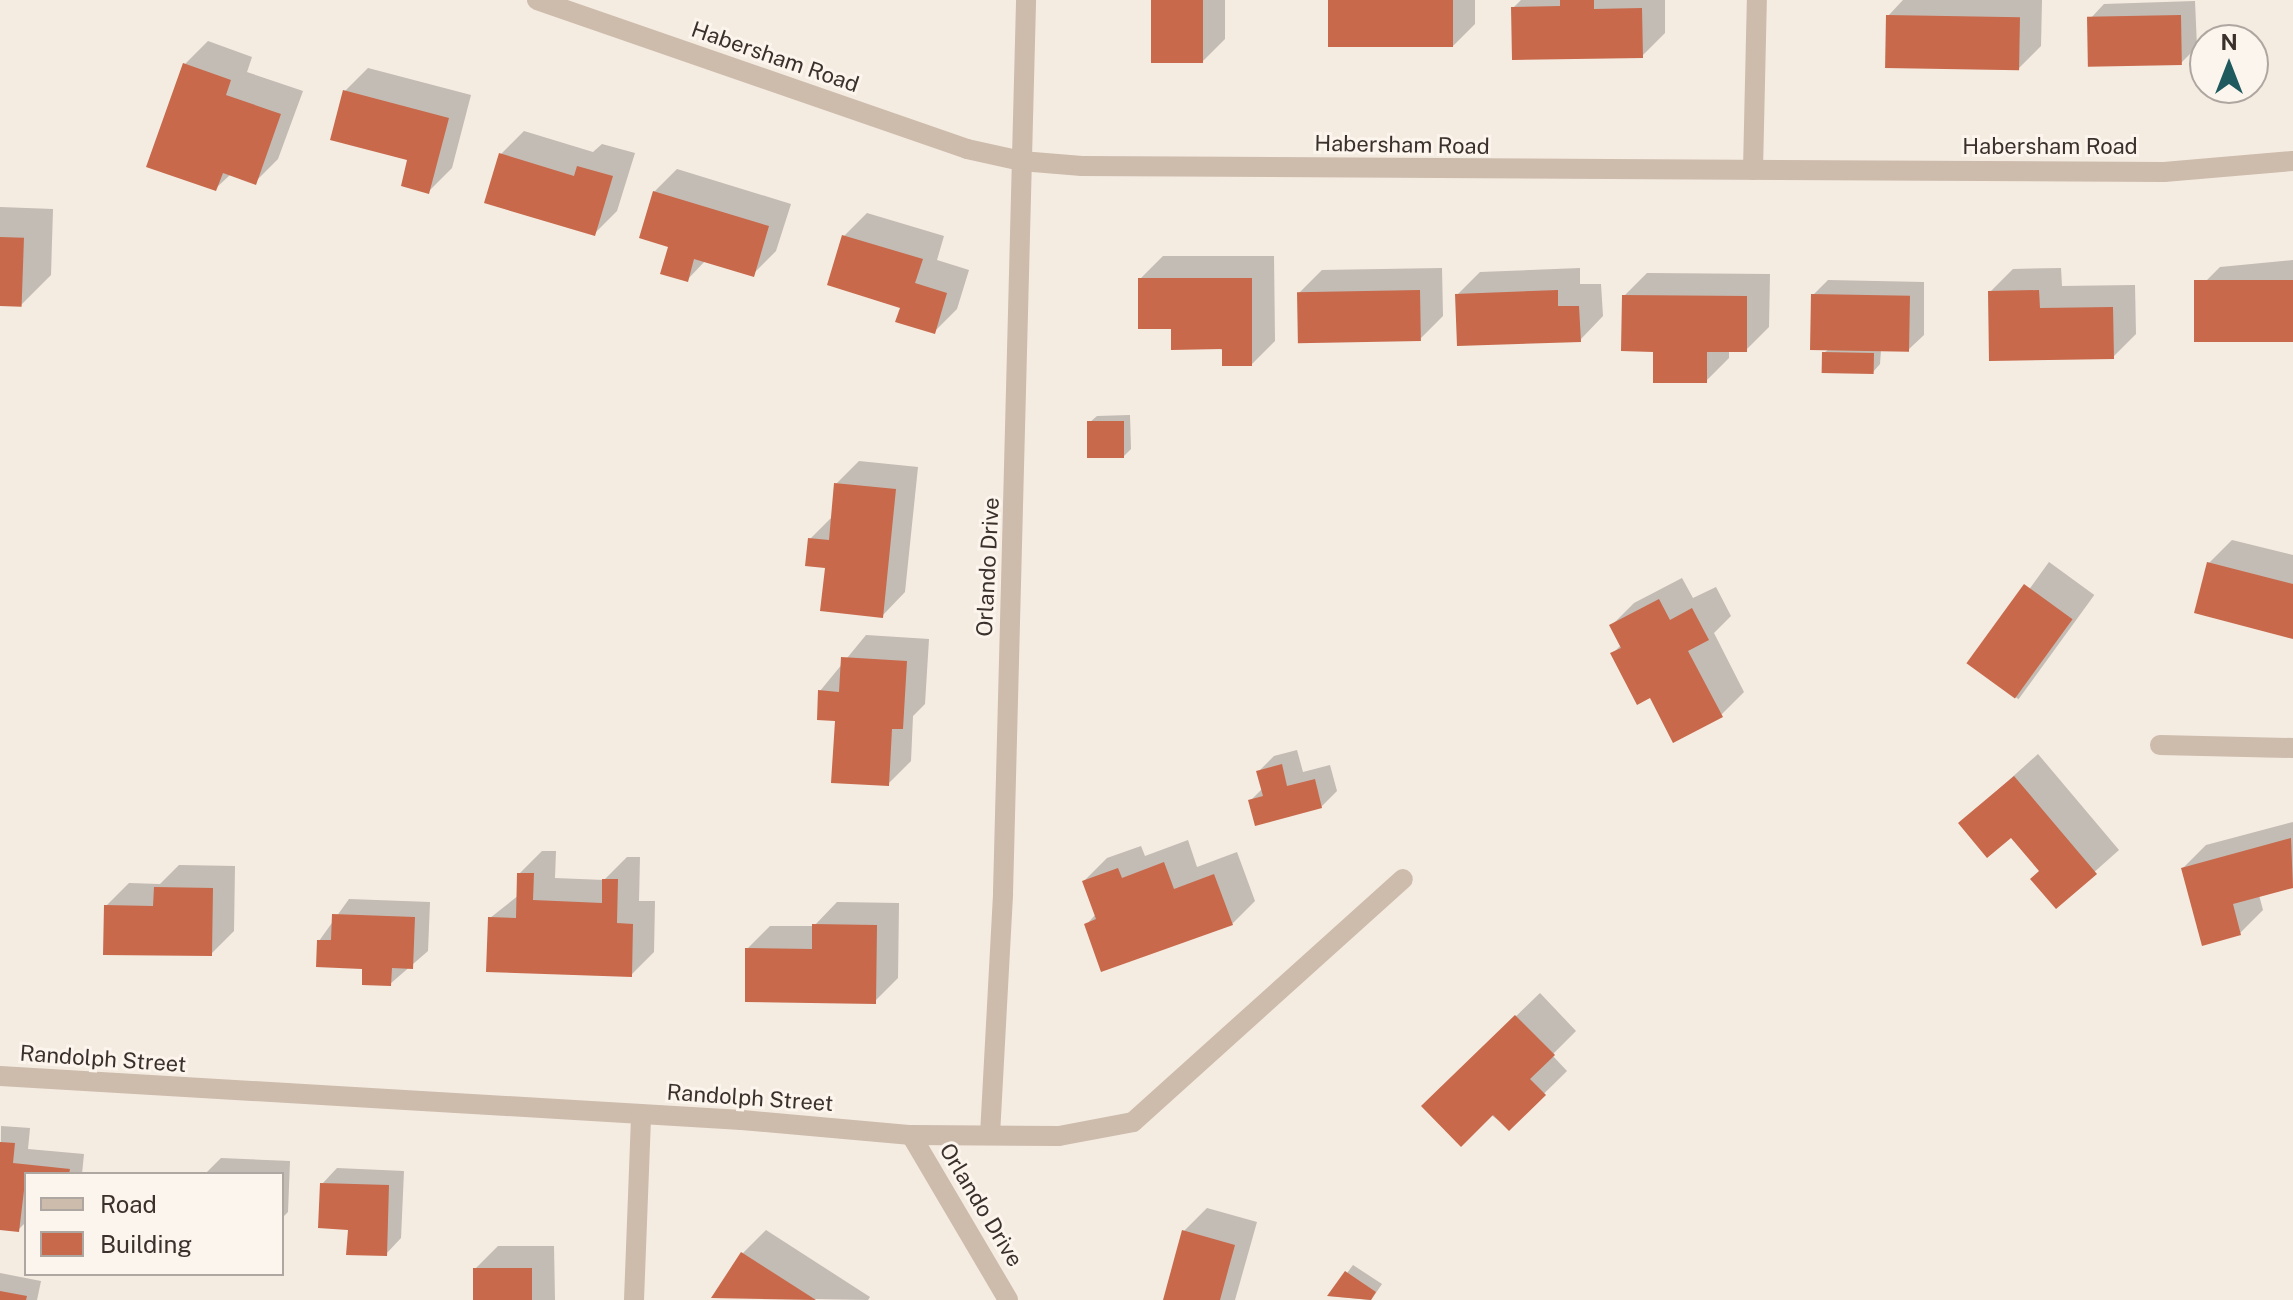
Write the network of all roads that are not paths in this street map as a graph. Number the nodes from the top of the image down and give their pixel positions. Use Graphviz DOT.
graph roads {
  1 [pos="537,0"];
  2 [pos="1026,0"];
  3 [pos="1757,0"];
  4 [pos="1021,161"];
  5 [pos="2293,161"];
  6 [pos="1753,170"];
  7 [pos="2160,745"];
  8 [pos="2293,748"];
  9 [pos="1403,879"];
  10 [pos="0,1076"];
  11 [pos="641,1114"];
  12 [pos="911,1135"];
  13 [pos="990,1135"];
  14 [pos="634,1300"];
  15 [pos="1008,1300"];
  1 -- 4 [label="street, Habersham Road"];
  2 -- 4 [label="street, Orlando Drive"];
  3 -- 6 [label="street"];
  4 -- 6 [label="street, Habersham Road"];
  4 -- 13 [label="street, Orlando Drive"];
  5 -- 6 [label="street, Habersham Road"];
  7 -- 8 [label="street"];
  9 -- 13 [label="street, Randolph Street"];
  10 -- 11 [label="street, Randolph Street"];
  11 -- 12 [label="street, Randolph Street"];
  11 -- 14 [label="street"];
  12 -- 13 [label="street, Randolph Street"];
  12 -- 15 [label="street, Orlando Drive"];
}
